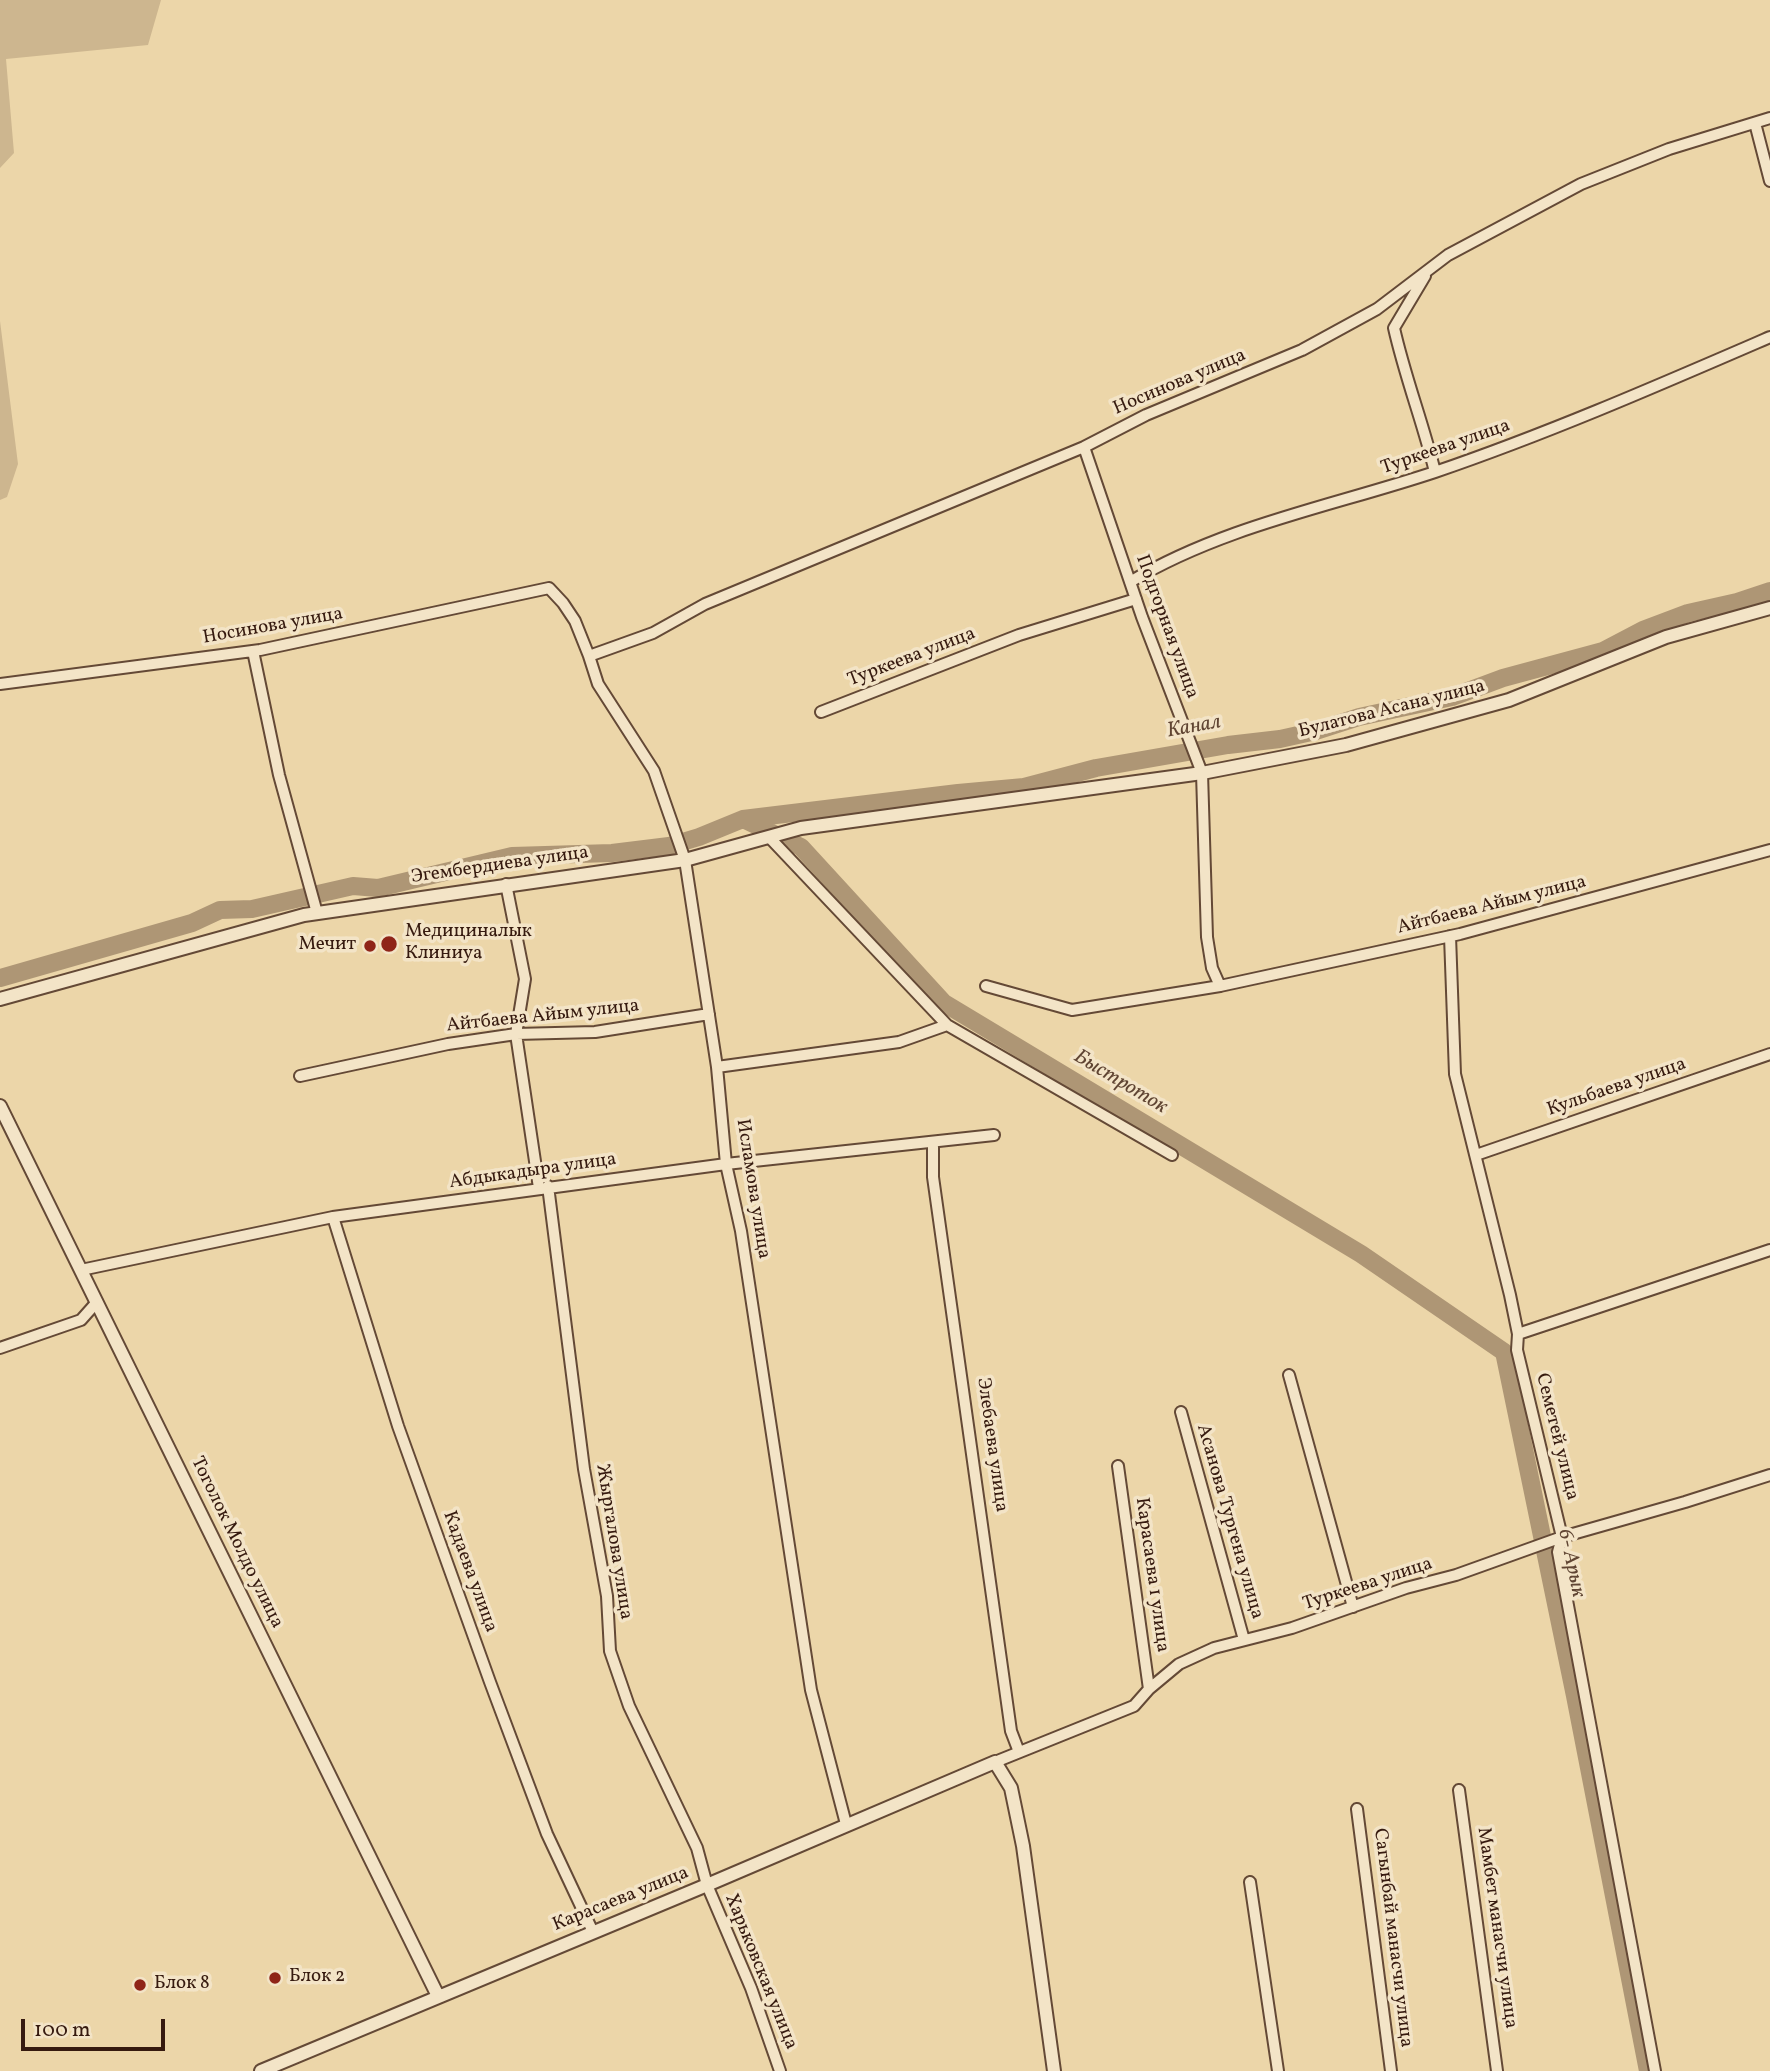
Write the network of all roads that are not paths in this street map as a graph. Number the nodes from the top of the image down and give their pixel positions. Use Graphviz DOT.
graph roads {
  1 [pos="1770,118"];
  2 [pos="1755,123"];
  3 [pos="1770,181"];
  4 [pos="1428,271"];
  5 [pos="1770,337"];
  6 [pos="1084,447"];
  7 [pos="1436,472"];
  8 [pos="1130,582"];
  9 [pos="549,588"];
  10 [pos="1136,599"];
  11 [pos="1770,608"];
  12 [pos="253,651"];
  13 [pos="589,656"];
  14 [pos="0,684"];
  15 [pos="821,712"];
  16 [pos="1202,773"];
  17 [pos="1011,801"];
  18 [pos="769,837"];
  19 [pos="1770,850"];
  20 [pos="685,860"];
  21 [pos="506,884"];
  22 [pos="317,912"];
  23 [pos="1450,936"];
  24 [pos="986,986"];
  25 [pos="1220,986"];
  26 [pos="0,999"];
  27 [pos="709,1014"];
  28 [pos="947,1025"];
  29 [pos="516,1034"];
  30 [pos="1770,1054"];
  31 [pos="718,1067"];
  32 [pos="300,1076"];
  33 [pos="0,1106"];
  34 [pos="994,1135"];
  35 [pos="933,1142"];
  36 [pos="1172,1155"];
  37 [pos="1476,1155"];
  38 [pos="726,1164"];
  39 [pos="544,1187"];
  40 [pos="333,1217"];
  41 [pos="1770,1250"];
  42 [pos="81,1270"];
  43 [pos="97,1302"];
  44 [pos="1518,1334"];
  45 [pos="0,1348"];
  46 [pos="1289,1375"];
  47 [pos="1181,1412"];
  48 [pos="1118,1466"];
  49 [pos="1770,1475"];
  50 [pos="1562,1536"];
  51 [pos="1353,1606"];
  52 [pos="1244,1640"];
  53 [pos="1149,1689"];
  54 [pos="1019,1752"];
  55 [pos="995,1762"];
  56 [pos="1459,1790"];
  57 [pos="1357,1809"];
  58 [pos="846,1824"];
  59 [pos="1250,1882"];
  60 [pos="707,1885"];
  61 [pos="593,1932"];
  62 [pos="438,1996"];
  63 [pos="261,2071"];
  64 [pos="780,2071"];
  65 [pos="1054,2071"];
  66 [pos="1278,2071"];
  67 [pos="1391,2071"];
  68 [pos="1497,2071"];
  69 [pos="1655,2071"];
  1 -- 2 [label="street, Носинова улица"];
  2 -- 3 [label="street"];
  2 -- 4 [label="street, Носинова улица"];
  4 -- 6 [label="street, Носинова улица"];
  4 -- 7 [label="street"];
  5 -- 7 [label="street, Туркеева улица"];
  6 -- 8 [label="street, Подгорная улица"];
  6 -- 13 [label="street, Носинова улица"];
  7 -- 8 [label="street, Туркеева улица"];
  8 -- 10 [label="street, Подгорная улица"];
  9 -- 12 [label="street, Носинова улица"];
  9 -- 13 [label="street, Исламова улица"];
  10 -- 15 [label="street, Туркеева улица"];
  10 -- 16 [label="street, Подгорная улица"];
  11 -- 16 [label="street, Булатова Асана улица"];
  12 -- 14 [label="street, Носинова улица"];
  12 -- 22 [label="street"];
  13 -- 20 [label="street, Исламова улица"];
  16 -- 17 [label="street, Булатова Асана улица"];
  16 -- 25 [label="street, Подгорная улица"];
  17 -- 18 [label="street, Эгембердиева улица"];
  18 -- 20 [label="street, Эгембердиева улица"];
  18 -- 28 [label="street"];
  19 -- 23 [label="street, Айтбаева Айым улица"];
  20 -- 21 [label="street, Эгембердиева улица"];
  20 -- 27 [label="street, Исламова улица"];
  21 -- 22 [label="street, Эгембердиева улица"];
  21 -- 29 [label="street, Жыргалова улица"];
  22 -- 26 [label="street, Эгембердиева улица"];
  23 -- 25 [label="street, Айтбаева Айым улица"];
  23 -- 37 [label="street, Семетей улица"];
  24 -- 25 [label="street, Айтбаева Айым улица"];
  27 -- 29 [label="street, Айтбаева Айым улица"];
  27 -- 31 [label="street, Исламова улица"];
  28 -- 31 [label="street"];
  28 -- 36 [label="street"];
  29 -- 32 [label="street, Айтбаева Айым улица"];
  29 -- 39 [label="street, Жыргалова улица"];
  30 -- 37 [label="street, Кульбаева улица"];
  31 -- 38 [label="street, Исламова улица"];
  33 -- 42 [label="street, Тоголок Молдо улица"];
  34 -- 35 [label="street, Абдыкадыра улица"];
  35 -- 38 [label="street, Абдыкадыра улица"];
  35 -- 54 [label="street, Элебаева улица"];
  37 -- 44 [label="street, Семетей улица"];
  38 -- 39 [label="street, Абдыкадыра улица"];
  38 -- 58 [label="street, Исламова улица"];
  39 -- 40 [label="street, Абдыкадыра улица"];
  39 -- 60 [label="street, Жыргалова улица"];
  40 -- 42 [label="street, Абдыкадыра улица"];
  40 -- 61 [label="street, Кадаева улица"];
  41 -- 44 [label="street"];
  42 -- 43 [label="street, Тоголок Молдо улица"];
  43 -- 45 [label="street"];
  43 -- 62 [label="street, Тоголок Молдо улица"];
  44 -- 50 [label="street, Семетей улица"];
  46 -- 51 [label="street"];
  47 -- 52 [label="street, Асанова Тургена улица"];
  48 -- 53 [label="street, Карасаева 1 улица"];
  49 -- 50 [label="street, Туркеева улица"];
  50 -- 51 [label="street, Туркеева улица"];
  50 -- 69 [label="street, Семетей улица"];
  51 -- 52 [label="street, Туркеева улица"];
  52 -- 53 [label="street, Туркеева улица"];
  53 -- 54 [label="street, Туркеева улица"];
  54 -- 55 [label="street, Туркеева улица"];
  55 -- 58 [label="street, Карасаева улица"];
  55 -- 65 [label="street"];
  56 -- 68 [label="street, Мамбет манасчи улица"];
  57 -- 67 [label="street, Сагынбай манасчи улица"];
  58 -- 60 [label="street, Карасаева улица"];
  59 -- 66 [label="street"];
  60 -- 61 [label="street, Карасаева улица"];
  60 -- 64 [label="street, Харьковская улица"];
  61 -- 62 [label="street, Карасаева улица"];
  62 -- 63 [label="street, Карасаева улица"];
}
